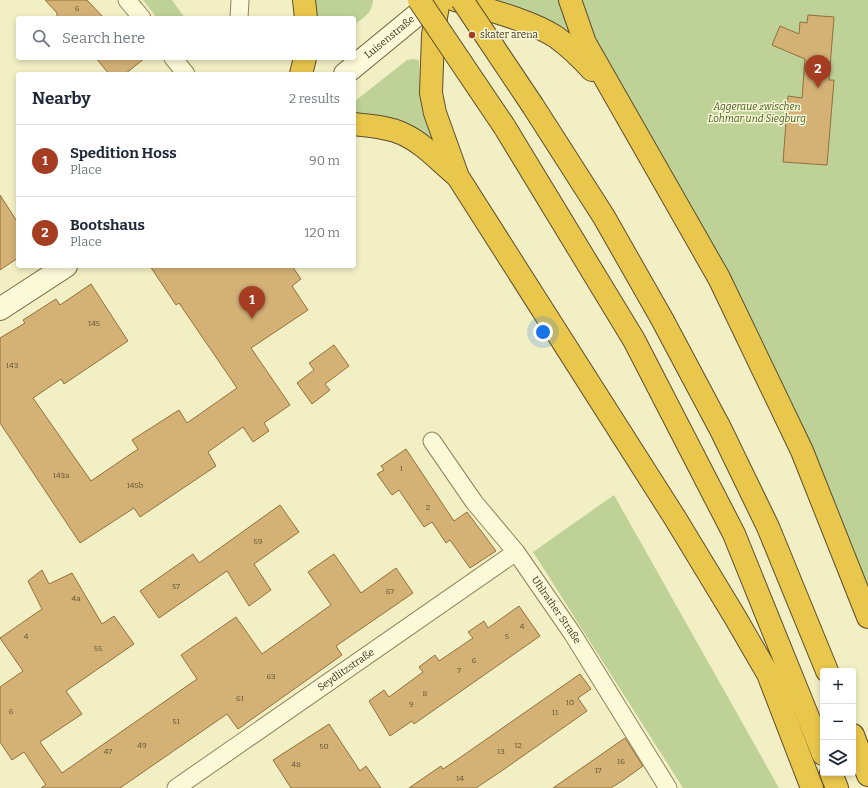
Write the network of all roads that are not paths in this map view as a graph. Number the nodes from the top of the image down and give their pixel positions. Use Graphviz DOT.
graph roads {
  1 [pos="127,0"];
  2 [pos="240,0"];
  3 [pos="304,0"];
  4 [pos="419,0"];
  5 [pos="435,0"];
  6 [pos="439,0"];
  7 [pos="455,0"];
  8 [pos="462,0"];
  9 [pos="570,0"];
  10 [pos="140,16"];
  11 [pos="239,16"];
  12 [pos="306,16"];
  13 [pos="175,60"];
  14 [pos="304,60"];
  15 [pos="184,72"];
  16 [pos="302,72"];
  17 [pos="347,72"];
  18 [pos="613,91"];
  19 [pos="356,124"];
  20 [pos="458,177"];
  21 [pos="63,268"];
  22 [pos="0,309"];
  23 [pos="432,441"];
  24 [pos="516,552"];
  25 [pos="868,617"];
  26 [pos="826,668"];
  27 [pos="855,740"];
  28 [pos="820,747"];
  29 [pos="868,775"];
  30 [pos="832,776"];
  31 [pos="176,788"];
  32 [pos="668,788"];
  33 [pos="812,788"];
  34 [pos="837,788"];
  1 -- 10 [label="street"];
  2 -- 11 [label="street"];
  3 -- 12 [label="highway"];
  4 -- 28 [label="highway, bridge"];
  5 -- 17 [label="main road, Luisenstraße"];
  6 -- 20 [label="highway"];
  7 -- 18 [label="highway"];
  8 -- 26 [label="highway, bridge"];
  9 -- 18 [label="highway"];
  13 -- 15 [label="street"];
  14 -- 16 [label="highway"];
  18 -- 25 [label="highway"];
  19 -- 20 [label="highway"];
  20 -- 33 [label="highway"];
  21 -- 22 [label="main road"];
  23 -- 24 [label="street, Uhlrather Straße"];
  24 -- 31 [label="street, Seydlitzstraße"];
  24 -- 32 [label="street, Uhlrather Straße"];
  27 -- 29 [label="highway"];
  30 -- 34 [label="highway"];
}
